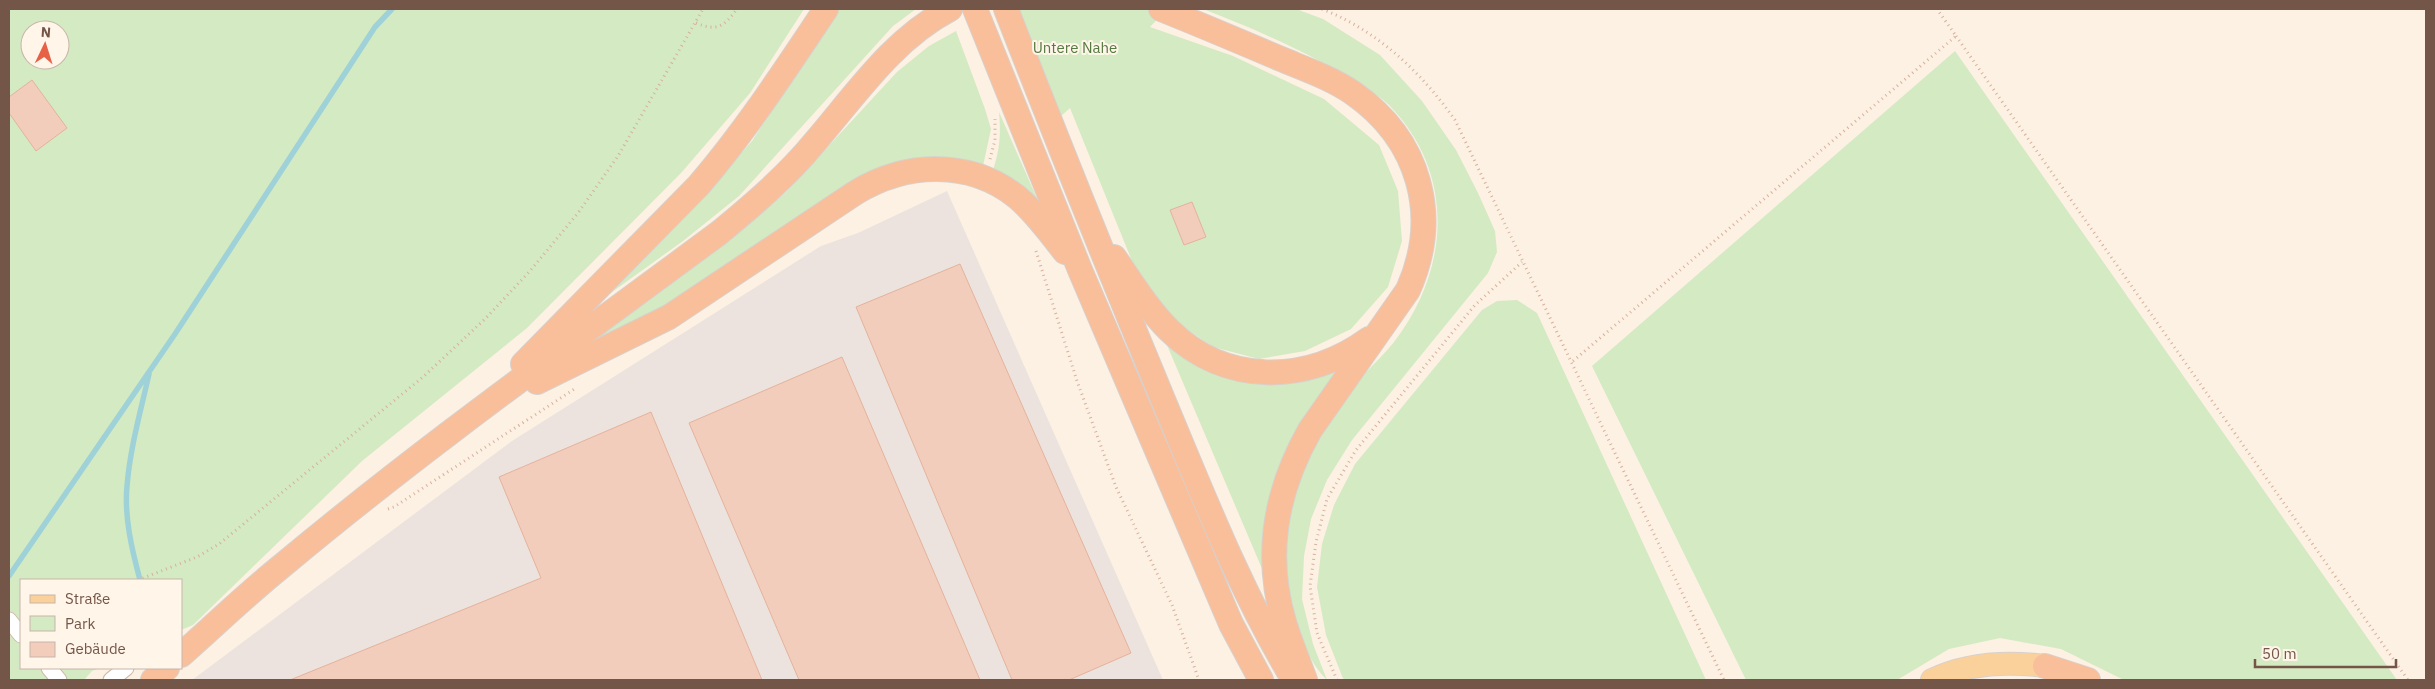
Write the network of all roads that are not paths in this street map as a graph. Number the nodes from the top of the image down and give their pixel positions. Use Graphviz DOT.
graph roads {
  1 [pos="826,9"];
  2 [pos="950,9"];
  3 [pos="975,9"];
  4 [pos="1006,9"];
  5 [pos="1161,9"];
  6 [pos="1090,223"];
  7 [pos="1080,270"];
  8 [pos="1399,306"];
  9 [pos="470,416"];
  10 [pos="9,620"];
  11 [pos="20,634"];
  12 [pos="186,646"];
  13 [pos="2045,666"];
  14 [pos="49,669"];
  15 [pos="125,669"];
  16 [pos="166,669"];
  17 [pos="59,680"];
  18 [pos="111,680"];
  19 [pos="153,680"];
  20 [pos="1261,680"];
  21 [pos="1294,680"];
  22 [pos="1305,680"];
  23 [pos="1932,680"];
  24 [pos="2088,680"];
  1 -- 9 [label="highway"];
  2 -- 9 [label="highway"];
  3 -- 7 [label="highway"];
  4 -- 6 [label="highway"];
  5 -- 8 [label="highway"];
  6 -- 8 [label="highway"];
  6 -- 21 [label="highway"];
  7 -- 9 [label="highway"];
  7 -- 20 [label="highway"];
  8 -- 22 [label="highway"];
  9 -- 12 [label="highway"];
  10 -- 11 [label="street"];
  13 -- 23 [label="main road"];
  13 -- 24 [label="highway"];
  14 -- 17 [label="street"];
  15 -- 18 [label="street"];
  16 -- 19 [label="highway"];
}
